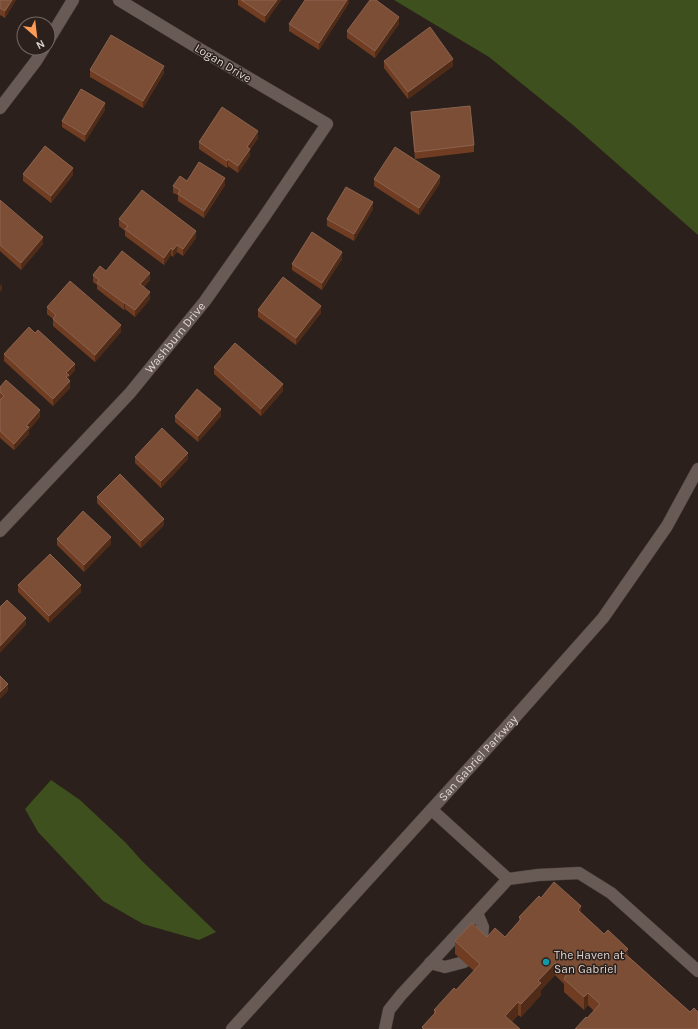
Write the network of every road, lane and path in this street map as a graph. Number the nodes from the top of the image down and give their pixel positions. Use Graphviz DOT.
graph roads {
  1 [pos="73,0"];
  2 [pos="119,0"];
  3 [pos="56,28"];
  4 [pos="39,56"];
  5 [pos="0,108"];
  6 [pos="327,124"];
  7 [pos="698,469"];
  8 [pos="0,532"];
  9 [pos="432,810"];
  10 [pos="508,879"];
  11 [pos="477,913"];
  12 [pos="480,944"];
  13 [pos="464,962"];
  14 [pos="430,963"];
  15 [pos="698,971"];
  16 [pos="232,1029"];
  17 [pos="385,1029"];
  1 -- 3 [label="street"];
  2 -- 6 [label="street, Logan Drive"];
  4 -- 5 [label="street"];
  6 -- 8 [label="street, Washburn Drive"];
  7 -- 9 [label="street, San Gabriel Parkway"];
  9 -- 10 [label="street"];
  9 -- 16 [label="street, San Gabriel Parkway"];
  10 -- 11 [label="street"];
  10 -- 15 [label="street"];
  11 -- 12 [label="street"];
  11 -- 14 [label="street"];
  13 -- 14 [label="street"];
  14 -- 17 [label="street"];
}
